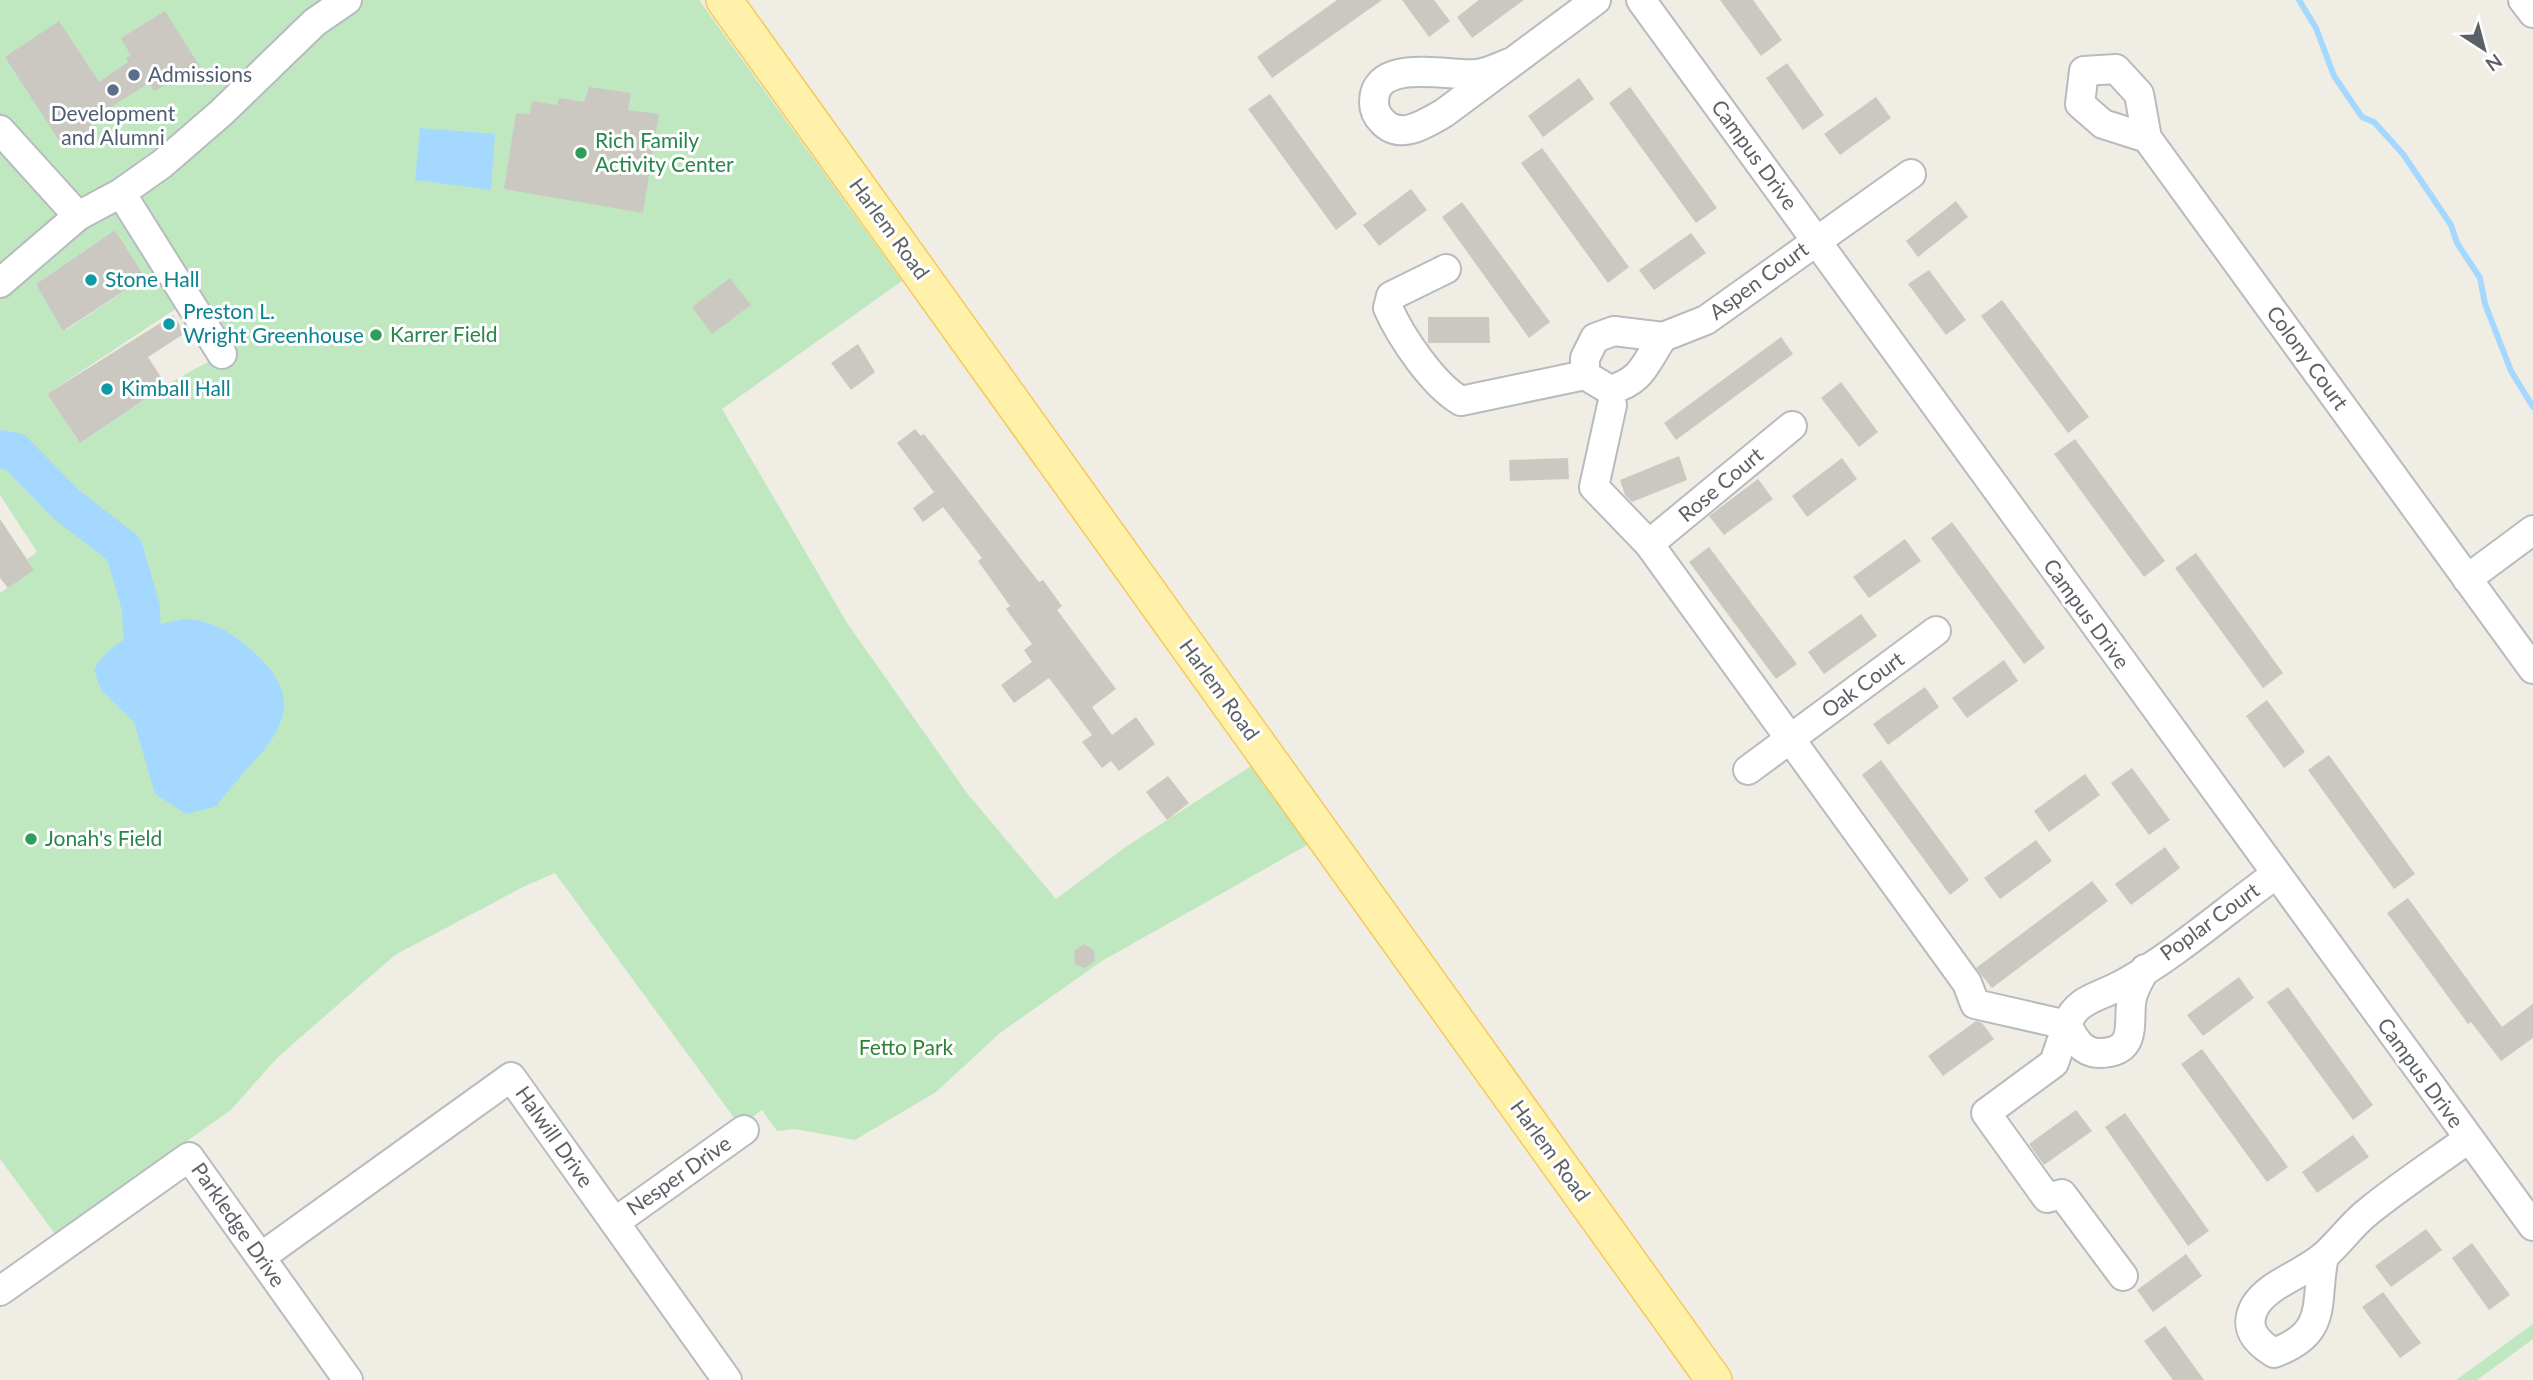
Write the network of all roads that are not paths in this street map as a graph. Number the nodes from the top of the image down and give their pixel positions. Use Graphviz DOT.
graph roads {
  1 [pos="347,0"];
  2 [pos="724,0"];
  3 [pos="1596,0"];
  4 [pos="1641,0"];
  5 [pos="2523,0"];
  6 [pos="2533,13"];
  7 [pos="1512,62"];
  8 [pos="0,130"];
  9 [pos="2147,138"];
  10 [pos="1911,174"];
  11 [pos="121,193"];
  12 [pos="78,216"];
  13 [pos="1816,240"];
  14 [pos="1446,268"];
  15 [pos="0,283"];
  16 [pos="1663,337"];
  17 [pos="222,354"];
  18 [pos="1585,375"];
  19 [pos="1612,405"];
  20 [pos="1792,426"];
  21 [pos="2533,530"];
  22 [pos="1649,544"];
  23 [pos="2467,579"];
  24 [pos="1936,631"];
  25 [pos="2533,669"];
  26 [pos="1790,739"];
  27 [pos="1748,771"];
  28 [pos="2275,874"];
  29 [pos="2146,969"];
  30 [pos="2067,1025"];
  31 [pos="744,1130"];
  32 [pos="2468,1139"];
  33 [pos="615,1222"];
  34 [pos="2533,1226"];
  35 [pos="2324,1256"];
  36 [pos="261,1257"];
  37 [pos="2123,1276"];
  38 [pos="0,1290"];
  39 [pos="348,1380"];
  40 [pos="727,1380"];
  41 [pos="1714,1380"];
  1 -- 11 [label="street"];
  2 -- 41 [label="main road, Harlem Road"];
  3 -- 7 [label="street"];
  4 -- 13 [label="street, Campus Drive"];
  5 -- 6 [label="street"];
  8 -- 12 [label="street"];
  9 -- 23 [label="street, Colony Court"];
  10 -- 13 [label="street, Aspen Court"];
  11 -- 12 [label="street"];
  11 -- 17 [label="street"];
  12 -- 15 [label="street"];
  13 -- 16 [label="street, Aspen Court"];
  13 -- 28 [label="street, Campus Drive"];
  14 -- 18 [label="street"];
  16 -- 18 [label="street"];
  16 -- 18 [label="street, Aspen Court"];
  19 -- 22 [label="street"];
  20 -- 22 [label="street, Rose Court"];
  21 -- 23 [label="street"];
  22 -- 26 [label="street"];
  23 -- 25 [label="street, Colony Court"];
  24 -- 26 [label="street, Oak Court"];
  26 -- 27 [label="street, Oak Court"];
  26 -- 30 [label="street"];
  28 -- 29 [label="street, Poplar Court"];
  28 -- 32 [label="street, Campus Drive"];
  29 -- 30 [label="street, Poplar Court"];
  29 -- 30 [label="street, Poplar Court"];
  30 -- 37 [label="street"];
  31 -- 33 [label="street, Nesper Drive"];
  32 -- 34 [label="street, Campus Drive"];
  32 -- 35 [label="street"];
  33 -- 36 [label="street, Halwill Drive"];
  33 -- 40 [label="street, Halwill Drive"];
  36 -- 38 [label="street, Parkledge Drive"];
  36 -- 39 [label="street, Parkledge Drive"];
}
